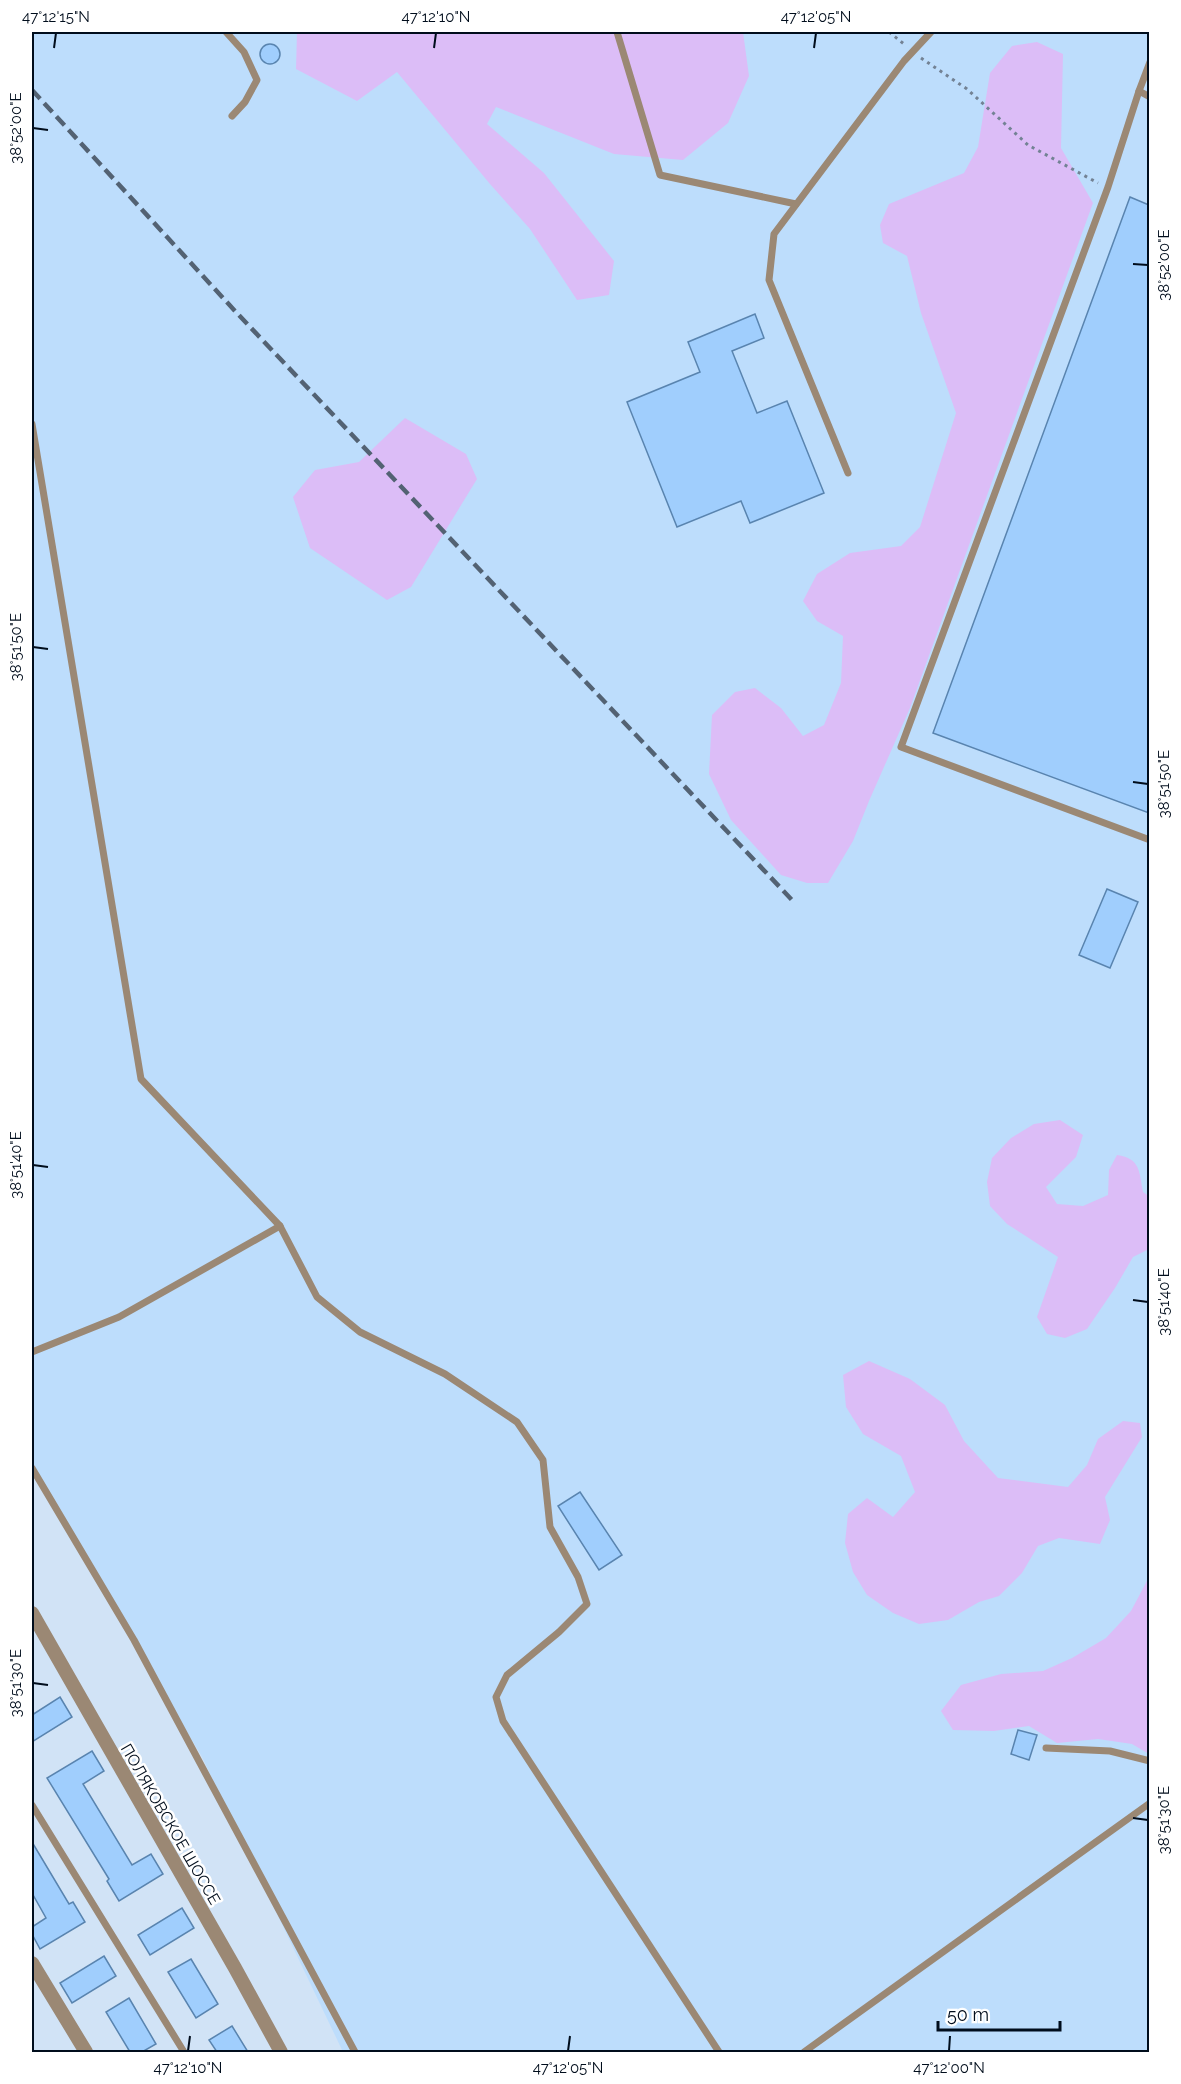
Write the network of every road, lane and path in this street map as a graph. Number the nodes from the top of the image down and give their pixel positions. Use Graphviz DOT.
graph roads {
  1 [pos="226,32"];
  2 [pos="617,32"];
  3 [pos="889,32"];
  4 [pos="931,32"];
  5 [pos="912,52"];
  6 [pos="1149,62"];
  7 [pos="1139,91"];
  8 [pos="1149,97"];
  9 [pos="232,116"];
  10 [pos="1108,187"];
  11 [pos="796,204"];
  12 [pos="32,424"];
  13 [pos="848,473"];
  14 [pos="1149,840"];
  15 [pos="279,1226"];
  16 [pos="32,1352"];
  17 [pos="32,1468"];
  18 [pos="32,1613"];
  19 [pos="1046,1748"];
  20 [pos="1149,1761"];
  21 [pos="1149,1803"];
  22 [pos="32,1805"];
  23 [pos="32,1963"];
  24 [pos="86,2052"];
  25 [pos="184,2052"];
  26 [pos="281,2052"];
  27 [pos="355,2052"];
  28 [pos="718,2052"];
  29 [pos="804,2052"];
  1 -- 9 [label="lane"];
  2 -- 11 [label="lane"];
  3 -- 5 [label="path"];
  4 -- 5 [label="lane"];
  5 -- 10 [label="path"];
  5 -- 11 [label="lane"];
  6 -- 7 [label="lane"];
  7 -- 8 [label="lane"];
  7 -- 10 [label="lane"];
  10 -- 14 [label="lane"];
  11 -- 13 [label="lane"];
  12 -- 15 [label="lane"];
  15 -- 16 [label="lane"];
  15 -- 28 [label="lane"];
  17 -- 27 [label="lane"];
  18 -- 26 [label="street, ПОЛЯКОВСКОЕ ШОССЕ"];
  19 -- 20 [label="lane"];
  21 -- 29 [label="lane"];
  22 -- 25 [label="lane"];
  23 -- 24 [label="street"];
}
